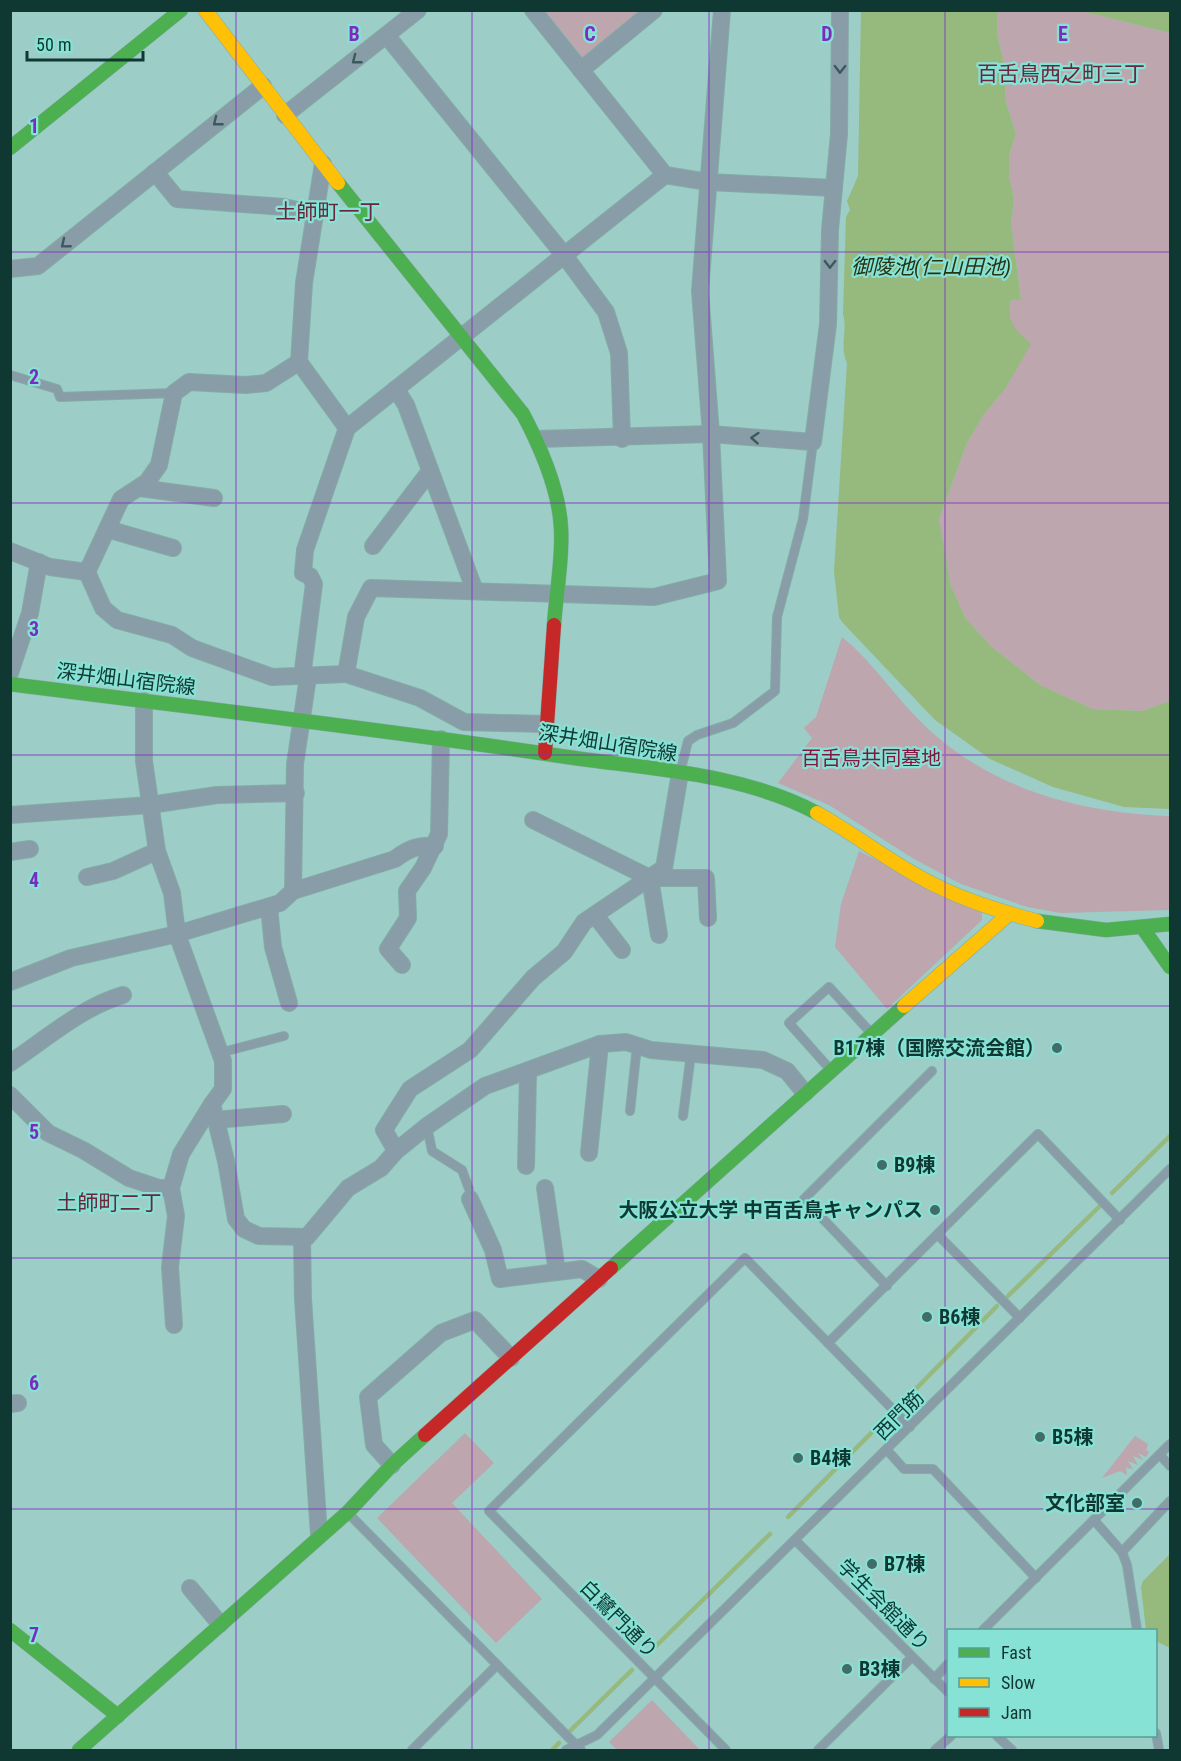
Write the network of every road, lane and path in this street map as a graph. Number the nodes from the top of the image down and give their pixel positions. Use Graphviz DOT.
graph roads {
  1 [pos="181,10"];
  2 [pos="205,10"];
  3 [pos="418,10"];
  4 [pos="534,10"];
  5 [pos="654,10"];
  6 [pos="722,10"];
  7 [pos="840,10"];
  8 [pos="387,36"];
  9 [pos="581,70"];
  10 [pos="263,86"];
  11 [pos="285,115"];
  12 [pos="10,148"];
  13 [pos="323,164"];
  14 [pos="155,172"];
  15 [pos="665,175"];
  16 [pos="708,182"];
  17 [pos="834,188"];
  18 [pos="314,214"];
  19 [pos="564,255"];
  20 [pos="10,269"];
  21 [pos="462,336"];
  22 [pos="299,362"];
  23 [pos="10,375"];
  24 [pos="396,389"];
  25 [pos="174,393"];
  26 [pos="347,428"];
  27 [pos="711,434"];
  28 [pos="537,439"];
  29 [pos="622,439"];
  30 [pos="813,442"];
  31 [pos="430,471"];
  32 [pos="140,488"];
  33 [pos="214,498"];
  34 [pos="107,529"];
  35 [pos="373,546"];
  36 [pos="172,548"];
  37 [pos="10,551"];
  38 [pos="39,562"];
  39 [pos="87,572"];
  40 [pos="475,591"];
  41 [pos="558,594"];
  42 [pos="10,673"];
  43 [pos="346,674"];
  44 [pos="305,677"];
  45 [pos="10,684"];
  46 [pos="144,701"];
  47 [pos="301,721"];
  48 [pos="545,724"];
  49 [pos="441,739"];
  50 [pos="545,753"];
  51 [pos="680,773"];
  52 [pos="296,793"];
  53 [pos="150,805"];
  54 [pos="10,815"];
  55 [pos="533,819"];
  56 [pos="435,846"];
  57 [pos="30,849"];
  58 [pos="156,851"];
  59 [pos="10,852"];
  60 [pos="87,878"];
  61 [pos="650,878"];
  62 [pos="293,891"];
  63 [pos="269,907"];
  64 [pos="1009,914"];
  65 [pos="595,915"];
  66 [pos="708,918"];
  67 [pos="1170,924"];
  68 [pos="1142,927"];
  69 [pos="177,934"];
  70 [pos="659,935"];
  71 [pos="622,950"];
  72 [pos="402,965"];
  73 [pos="1170,967"];
  74 [pos="10,982"];
  75 [pos="123,995"];
  76 [pos="289,1003"];
  77 [pos="872,1034"];
  78 [pos="284,1036"];
  79 [pos="600,1044"];
  80 [pos="637,1046"];
  81 [pos="219,1053"];
  82 [pos="691,1054"];
  83 [pos="10,1063"];
  84 [pos="831,1070"];
  85 [pos="932,1071"];
  86 [pos="528,1072"];
  87 [pos="805,1093"];
  88 [pos="11,1096"];
  89 [pos="630,1111"];
  90 [pos="213,1112"];
  91 [pos="283,1114"];
  92 [pos="683,1116"];
  93 [pos="427,1126"];
  94 [pos="396,1151"];
  95 [pos="589,1153"];
  96 [pos="526,1167"];
  97 [pos="1170,1170"];
  98 [pos="171,1188"];
  99 [pos="545,1188"];
  100 [pos="470,1194"];
  101 [pos="1119,1220"];
  102 [pos="938,1235"];
  103 [pos="303,1238"];
  104 [pos="557,1272"];
  105 [pos="599,1278"];
  106 [pos="887,1286"];
  107 [pos="1020,1318"];
  108 [pos="174,1325"];
  109 [pos="828,1343"];
  110 [pos="511,1358"];
  111 [pos="910,1427"];
  112 [pos="1170,1444"];
  113 [pos="887,1450"];
  114 [pos="1160,1455"];
  115 [pos="392,1465"];
  116 [pos="1170,1466"];
  117 [pos="1170,1502"];
  118 [pos="348,1512"];
  119 [pos="1094,1520"];
  120 [pos="319,1535"];
  121 [pos="796,1540"];
  122 [pos="1122,1552"];
  123 [pos="1036,1578"];
  124 [pos="190,1588"];
  125 [pos="220,1624"];
  126 [pos="984,1629"];
  127 [pos="1137,1629"];
  128 [pos="10,1630"];
  129 [pos="912,1657"];
  130 [pos="497,1665"];
  131 [pos="947,1665"];
  132 [pos="654,1677"];
  133 [pos="934,1679"];
  134 [pos="947,1691"];
  135 [pos="118,1716"];
  136 [pos="950,1737"];
  137 [pos="998,1737"];
  138 [pos="578,1748"];
  139 [pos="79,1750"];
  140 [pos="412,1750"];
  141 [pos="566,1750"];
  142 [pos="726,1750"];
  143 [pos="818,1750"];
  144 [pos="935,1750"];
  145 [pos="1012,1750"];
  1 -- 12 [label="street"];
  2 -- 10 [label="street"];
  3 -- 8 [label="street"];
  4 -- 9 [label="street"];
  5 -- 9 [label="street"];
  6 -- 16 [label="street"];
  7 -- 17 [label="street, one-way"];
  8 -- 11 [label="street, one-way"];
  8 -- 19 [label="street"];
  9 -- 15 [label="street"];
  10 -- 11 [label="street"];
  10 -- 14 [label="street, one-way"];
  11 -- 13 [label="street"];
  13 -- 18 [label="street"];
  13 -- 21 [label="street"];
  14 -- 18 [label="street"];
  14 -- 20 [label="street, one-way"];
  15 -- 16 [label="street"];
  15 -- 19 [label="street"];
  16 -- 17 [label="street"];
  16 -- 27 [label="street"];
  17 -- 30 [label="street, one-way"];
  18 -- 22 [label="street"];
  19 -- 21 [label="street"];
  19 -- 29 [label="street"];
  21 -- 24 [label="street"];
  21 -- 28 [label="street"];
  22 -- 25 [label="street"];
  22 -- 26 [label="street"];
  23 -- 25 [label="lane"];
  24 -- 26 [label="street"];
  24 -- 31 [label="street"];
  25 -- 32 [label="street"];
  26 -- 44 [label="street"];
  27 -- 29 [label="street"];
  30 -- 27 [label="street, one-way"];
  27 -- 41 [label="street"];
  28 -- 29 [label="street"];
  28 -- 41 [label="street"];
  30 -- 51 [label="lane"];
  31 -- 35 [label="street"];
  31 -- 40 [label="street"];
  32 -- 33 [label="street"];
  32 -- 34 [label="street"];
  34 -- 36 [label="street"];
  34 -- 39 [label="street"];
  37 -- 38 [label="street"];
  38 -- 39 [label="street"];
  38 -- 42 [label="street"];
  39 -- 44 [label="street"];
  40 -- 41 [label="street"];
  40 -- 43 [label="street"];
  41 -- 48 [label="street"];
  43 -- 44 [label="street"];
  43 -- 48 [label="street"];
  44 -- 47 [label="street"];
  45 -- 46 [label="street, 深井畑山宿院線"];
  46 -- 47 [label="street, 深井畑山宿院線"];
  46 -- 53 [label="street"];
  47 -- 49 [label="street, 深井畑山宿院線"];
  47 -- 52 [label="street"];
  48 -- 50 [label="street"];
  49 -- 50 [label="street, 深井畑山宿院線"];
  49 -- 56 [label="street"];
  50 -- 51 [label="street, 深井畑山宿院線"];
  51 -- 61 [label="street"];
  51 -- 64 [label="street, 深井畑山宿院線"];
  52 -- 53 [label="street"];
  52 -- 62 [label="street"];
  53 -- 54 [label="street"];
  53 -- 58 [label="street"];
  55 -- 61 [label="street"];
  56 -- 62 [label="street"];
  56 -- 72 [label="street"];
  57 -- 59 [label="street"];
  58 -- 60 [label="street"];
  58 -- 69 [label="street"];
  61 -- 65 [label="street"];
  61 -- 66 [label="street"];
  61 -- 70 [label="street"];
  62 -- 63 [label="street"];
  63 -- 69 [label="street"];
  63 -- 76 [label="street"];
  64 -- 68 [label="street, 深井畑山宿院線"];
  64 -- 77 [label="street"];
  65 -- 71 [label="street"];
  65 -- 94 [label="street"];
  67 -- 68 [label="street, 深井畑山宿院線"];
  68 -- 73 [label="street"];
  69 -- 74 [label="street"];
  69 -- 81 [label="street"];
  75 -- 83 [label="street"];
  77 -- 84 [label="street"];
  77 -- 84 [label="lane"];
  78 -- 81 [label="lane"];
  79 -- 80 [label="street"];
  79 -- 86 [label="street"];
  79 -- 95 [label="street"];
  80 -- 82 [label="street"];
  80 -- 89 [label="lane"];
  81 -- 90 [label="street"];
  82 -- 87 [label="street"];
  82 -- 92 [label="lane"];
  84 -- 87 [label="street"];
  85 -- 106 [label="lane"];
  86 -- 93 [label="street"];
  86 -- 96 [label="street"];
  87 -- 105 [label="street"];
  88 -- 98 [label="street"];
  90 -- 91 [label="street"];
  90 -- 98 [label="street"];
  90 -- 103 [label="street"];
  93 -- 94 [label="street"];
  93 -- 100 [label="lane"];
  94 -- 103 [label="street"];
  97 -- 101 [label="lane, 西門筋"];
  98 -- 108 [label="street"];
  99 -- 104 [label="street"];
  100 -- 104 [label="street"];
  101 -- 102 [label="lane"];
  101 -- 107 [label="lane, 西門筋"];
  102 -- 106 [label="lane"];
  102 -- 107 [label="lane"];
  103 -- 120 [label="street"];
  104 -- 105 [label="street"];
  105 -- 110 [label="street"];
  106 -- 109 [label="lane"];
  107 -- 111 [label="lane, 西門筋"];
  109 -- 111 [label="lane"];
  109 -- 132 [label="lane, 白鷺門通り"];
  110 -- 115 [label="street"];
  110 -- 115 [label="street"];
  111 -- 113 [label="lane, 西門筋"];
  112 -- 114 [label="lane"];
  113 -- 121 [label="lane, 西門筋"];
  113 -- 123 [label="lane"];
  114 -- 116 [label="lane"];
  114 -- 119 [label="lane"];
  115 -- 118 [label="street"];
  117 -- 122 [label="lane"];
  118 -- 120 [label="street"];
  118 -- 130 [label="lane"];
  119 -- 122 [label="lane"];
  119 -- 123 [label="lane"];
  120 -- 125 [label="street"];
  121 -- 129 [label="lane, 学生会館通り"];
  121 -- 132 [label="lane, 西門筋"];
  122 -- 127 [label="lane"];
  123 -- 126 [label="lane"];
  124 -- 125 [label="street"];
  125 -- 135 [label="street"];
  128 -- 135 [label="street"];
  129 -- 133 [label="lane, 学生会館通り"];
  129 -- 143 [label="lane"];
  130 -- 138 [label="lane"];
  130 -- 140 [label="lane"];
  131 -- 133 [label="lane"];
  132 -- 138 [label="lane, 西門筋"];
  132 -- 142 [label="lane, 白鷺門通り"];
  133 -- 134 [label="lane, 学生会館通り"];
  135 -- 139 [label="street"];
  136 -- 144 [label="lane"];
  137 -- 145 [label="lane"];
  138 -- 141 [label="lane, 西門筋"];
}
